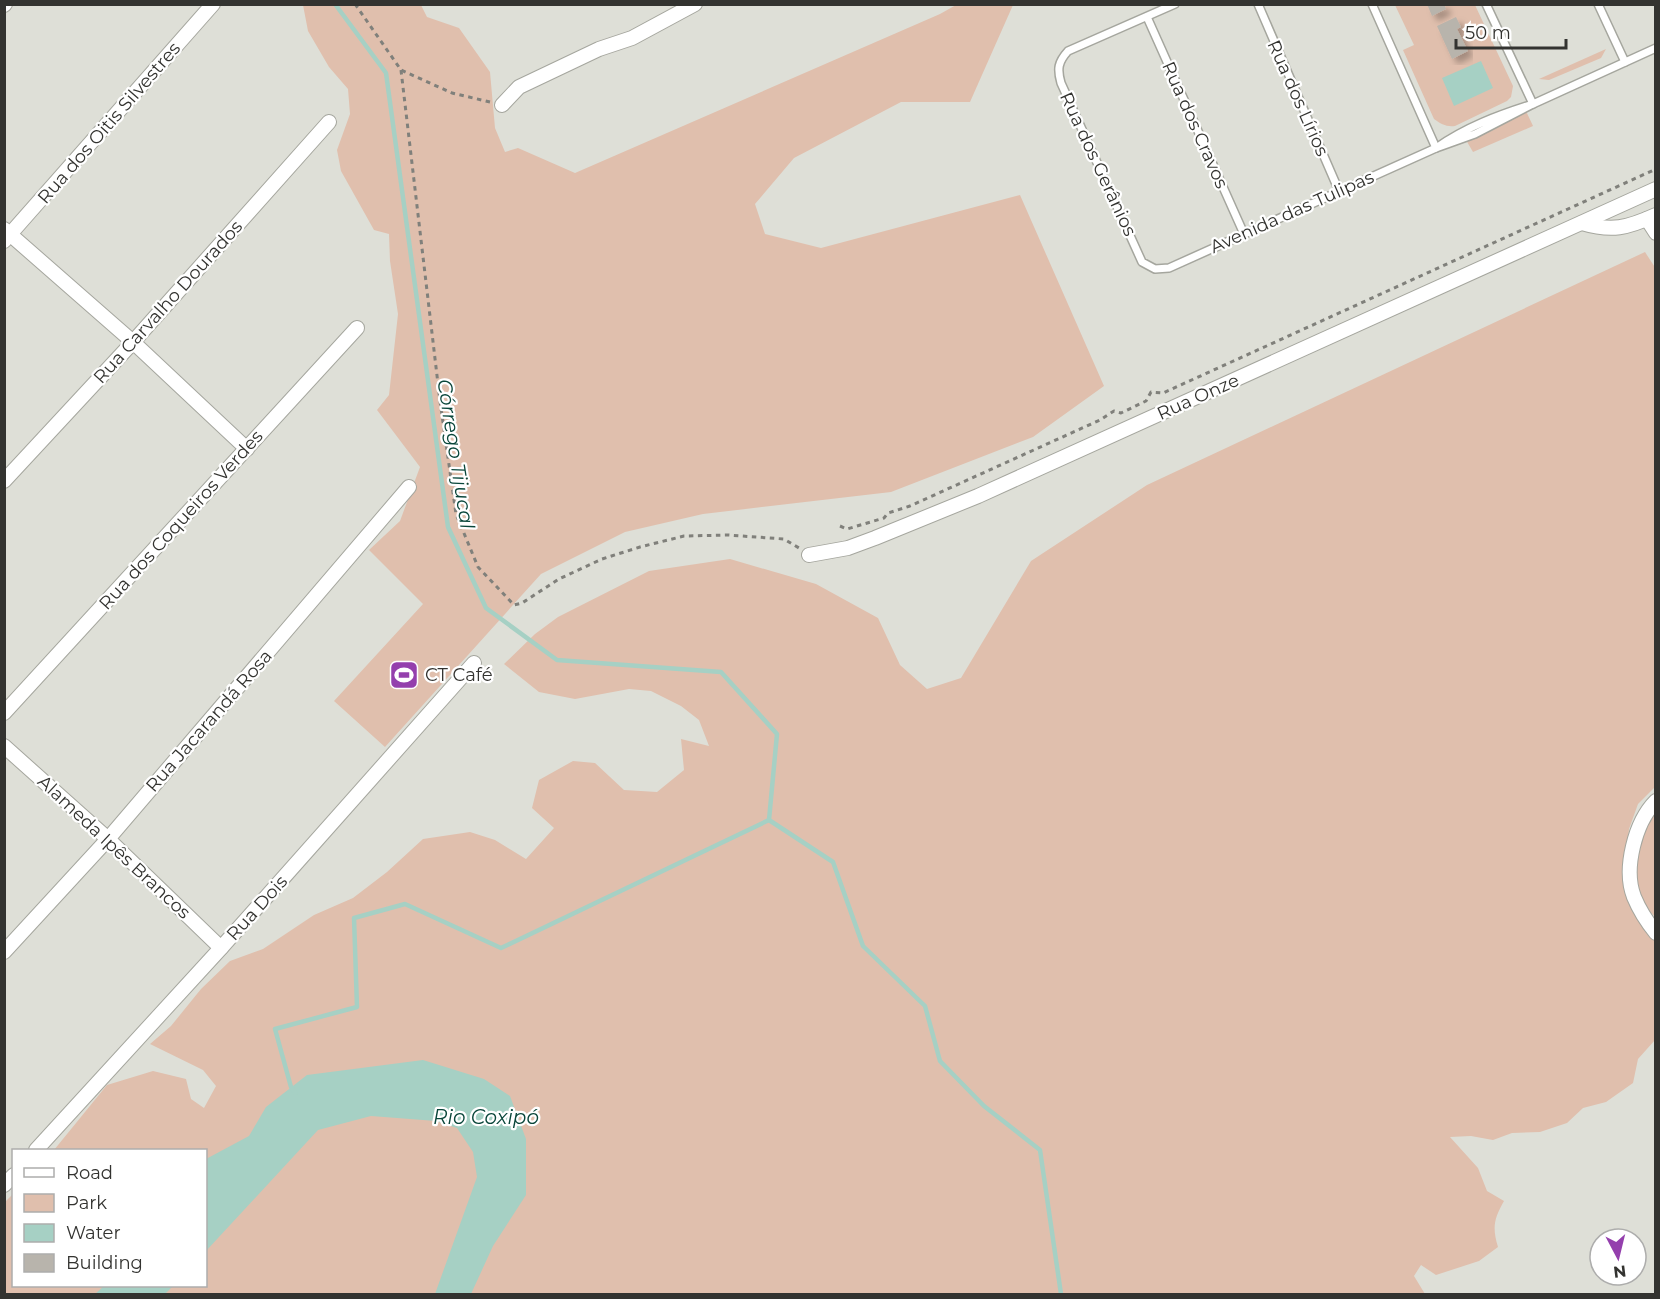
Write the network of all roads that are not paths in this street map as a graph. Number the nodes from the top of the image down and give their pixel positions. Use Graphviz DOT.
graph roads {
  1 [pos="213,4"];
  2 [pos="695,4"];
  3 [pos="1175,4"];
  4 [pos="1258,4"];
  5 [pos="1372,4"];
  6 [pos="1486,4"];
  7 [pos="1598,4"];
  8 [pos="670,10"];
  9 [pos="1147,17"];
  10 [pos="1656,48"];
  11 [pos="1625,62"];
  12 [pos="1533,104"];
  13 [pos="501,105"];
  14 [pos="329,122"];
  15 [pos="1436,148"];
  16 [pos="1656,189"];
  17 [pos="1339,191"];
  18 [pos="1651,217"];
  19 [pos="1582,223"];
  20 [pos="1656,233"];
  21 [pos="1244,234"];
  22 [pos="7,235"];
  23 [pos="1148,266"];
  24 [pos="357,328"];
  25 [pos="133,342"];
  26 [pos="247,448"];
  27 [pos="4,481"];
  28 [pos="409,487"];
  29 [pos="809,555"];
  30 [pos="474,663"];
  31 [pos="4,713"];
  32 [pos="4,746"];
  33 [pos="1656,801"];
  34 [pos="108,839"];
  35 [pos="1656,933"];
  36 [pos="221,948"];
  37 [pos="4,952"];
  38 [pos="37,1149"];
  1 -- 22 [label="street, Rua dos Oitis Silvestres"];
  2 -- 8 [label="street"];
  3 -- 9 [label="lane"];
  4 -- 17 [label="lane, Rua dos Lírios"];
  5 -- 15 [label="lane"];
  6 -- 12 [label="lane"];
  7 -- 11 [label="lane"];
  8 -- 13 [label="street"];
  9 -- 21 [label="lane, Rua dos Cravos"];
  9 -- 23 [label="lane, Rua dos Gerânios"];
  10 -- 11 [label="lane, Avenida das Tulipas"];
  11 -- 12 [label="lane, Avenida das Tulipas"];
  12 -- 15 [label="lane, Avenida das Tulipas"];
  14 -- 25 [label="street, Rua Carvalho Dourados"];
  15 -- 17 [label="lane, Avenida das Tulipas"];
  16 -- 19 [label="street, Rua Onze"];
  17 -- 21 [label="lane, Avenida das Tulipas"];
  18 -- 19 [label="street"];
  18 -- 20 [label="street"];
  19 -- 29 [label="street, Rua Onze"];
  21 -- 23 [label="lane, Avenida das Tulipas"];
  22 -- 25 [label="street"];
  24 -- 26 [label="street, Rua dos Coqueiros Verdes"];
  25 -- 26 [label="street"];
  25 -- 27 [label="street, Rua Carvalho Dourados"];
  26 -- 31 [label="street, Rua dos Coqueiros Verdes"];
  28 -- 34 [label="street, Rua Jacarandá Rosa"];
  30 -- 36 [label="street, Rua Dois"];
  32 -- 34 [label="street, Alameda Ipês Brancos"];
  33 -- 35 [label="street"];
  34 -- 36 [label="street, Alameda Ipês Brancos"];
  34 -- 37 [label="street, Rua Jacarandá Rosa"];
  36 -- 38 [label="street, Rua Dois"];
}
